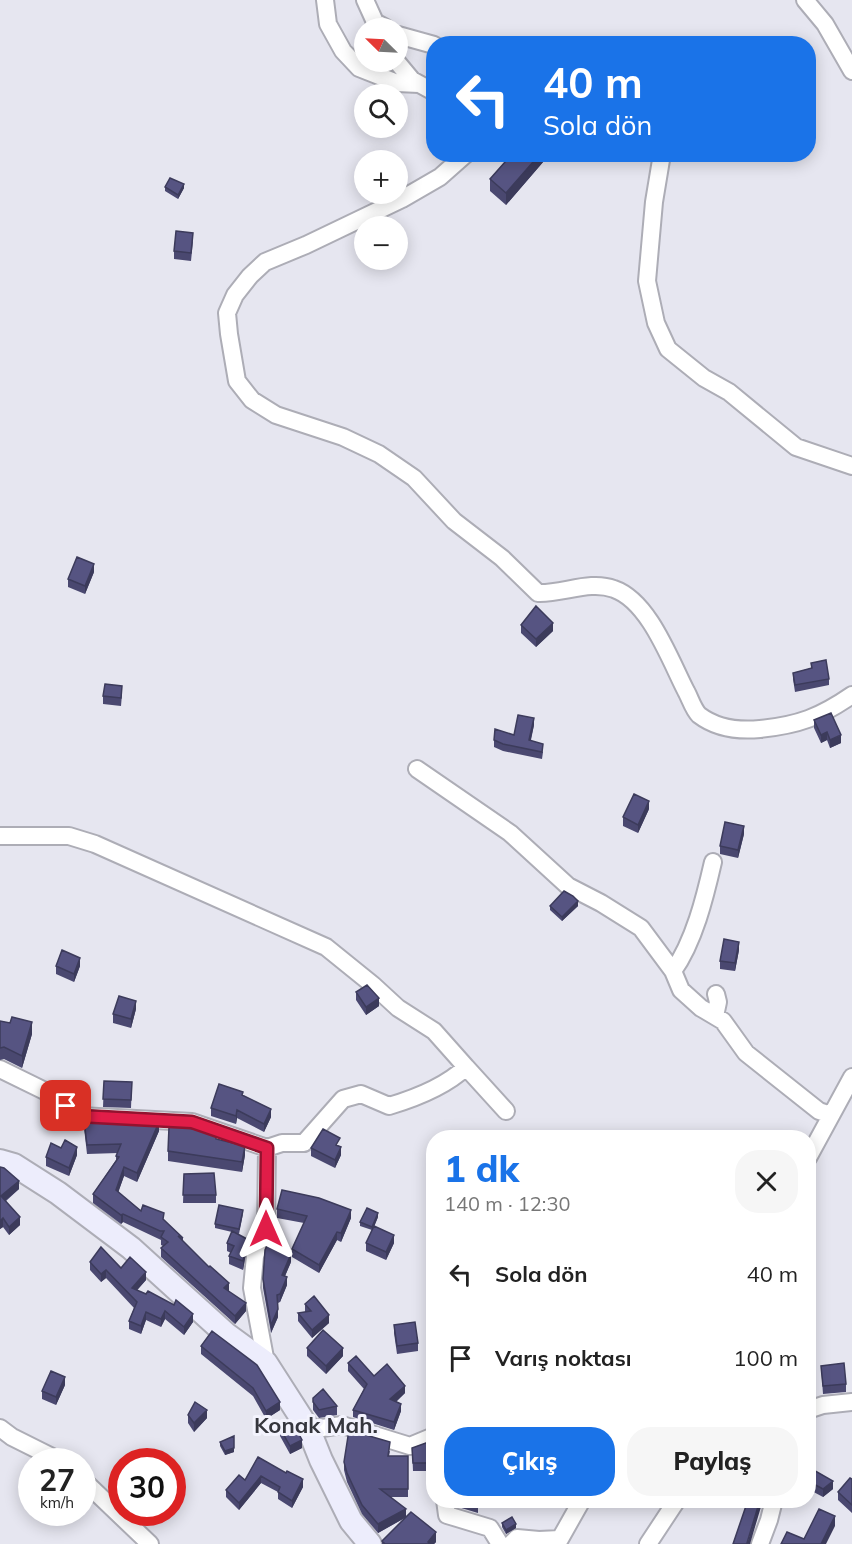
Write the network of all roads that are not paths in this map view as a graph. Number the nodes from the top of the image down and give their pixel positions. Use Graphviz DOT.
graph roads {
  1 [pos="325,0"];
  2 [pos="365,0"];
  3 [pos="805,0"];
  4 [pos="375,18"];
  5 [pos="408,38"];
  6 [pos="426,43"];
  7 [pos="852,71"];
  8 [pos="407,72"];
  9 [pos="418,84"];
  10 [pos="426,88"];
  11 [pos="457,162"];
  12 [pos="661,162"];
  13 [pos="852,466"];
  14 [pos="852,695"];
  15 [pos="417,769"];
  16 [pos="0,836"];
  17 [pos="713,862"];
  18 [pos="674,971"];
  19 [pos="716,994"];
  20 [pos="715,1016"];
  21 [pos="466,1067"];
  22 [pos="0,1069"];
  23 [pos="852,1077"];
  24 [pos="506,1111"];
  25 [pos="831,1115"];
  26 [pos="816,1143"];
  27 [pos="267,1148"];
  28 [pos="0,1161"];
  29 [pos="266,1363"];
  30 [pos="852,1402"];
  31 [pos="816,1407"];
  32 [pos="0,1428"];
  33 [pos="309,1430"];
  34 [pos="426,1439"];
  35 [pos="34,1448"];
  36 [pos="96,1492"];
  37 [pos="447,1508"];
  38 [pos="577,1508"];
  39 [pos="670,1508"];
  40 [pos="772,1508"];
  41 [pos="150,1544"];
  42 [pos="370,1544"];
  43 [pos="500,1544"];
  44 [pos="511,1544"];
  45 [pos="648,1544"];
  46 [pos="760,1544"];
  1 -- 9 [label="street"];
  2 -- 4 [label="street"];
  3 -- 7 [label="street"];
  5 -- 6 [label="street"];
  8 -- 9 [label="street"];
  9 -- 10 [label="street"];
  11 -- 14 [label="street"];
  12 -- 13 [label="street"];
  15 -- 18 [label="street"];
  16 -- 21 [label="street"];
  17 -- 18 [label="street"];
  18 -- 20 [label="street"];
  19 -- 20 [label="street"];
  20 -- 25 [label="street"];
  21 -- 24 [label="street"];
  21 -- 27 [label="street"];
  22 -- 27 [label="street"];
  23 -- 25 [label="street"];
  25 -- 26 [label="street"];
  27 -- 29 [label="street"];
  28 -- 29 [label="main road"];
  29 -- 33 [label="main road"];
  30 -- 31 [label="street"];
  32 -- 35 [label="street"];
  33 -- 34 [label="street"];
  33 -- 42 [label="main road"];
  36 -- 41 [label="street"];
  37 -- 43 [label="street"];
  38 -- 44 [label="street"];
  39 -- 45 [label="street"];
  40 -- 46 [label="street"];
}
